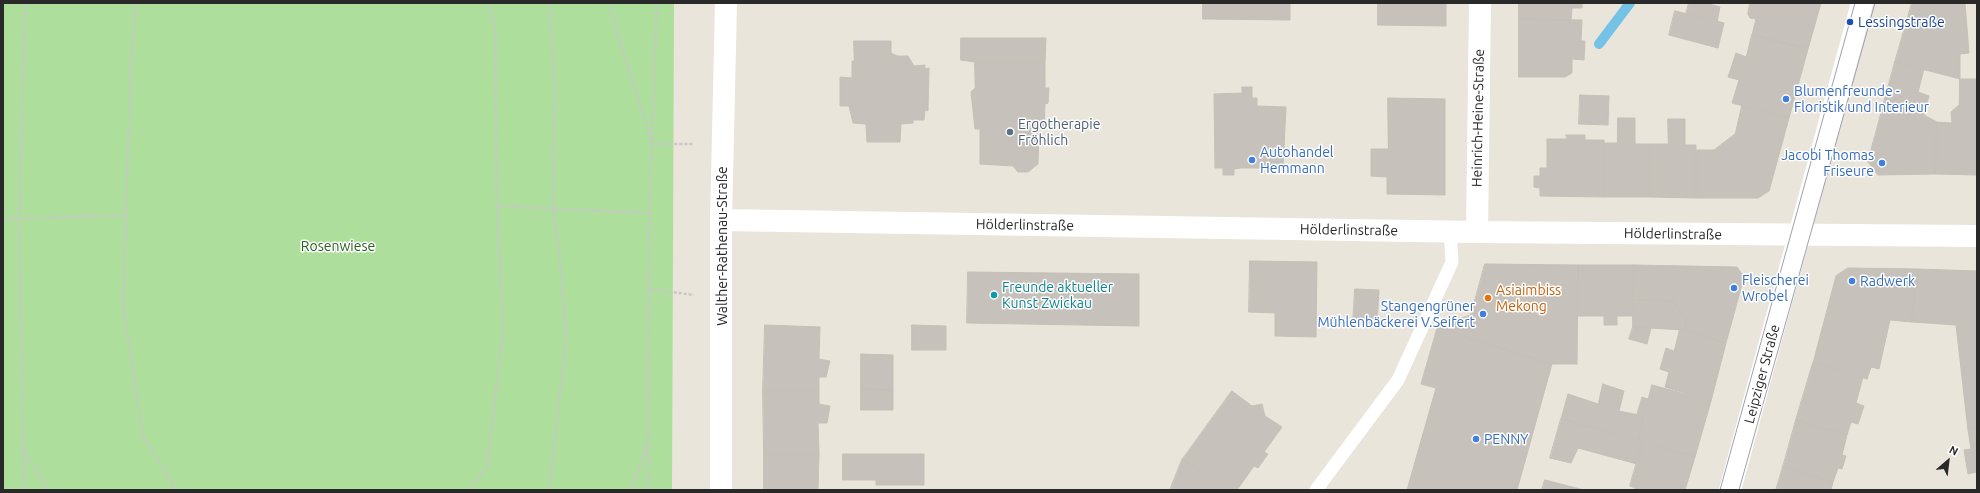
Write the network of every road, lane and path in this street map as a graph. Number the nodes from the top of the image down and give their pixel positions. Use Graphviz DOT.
graph roads {
  1 [pos="25,3"];
  2 [pos="136,3"];
  3 [pos="487,3"];
  4 [pos="549,3"];
  5 [pos="608,3"];
  6 [pos="657,3"];
  7 [pos="726,3"];
  8 [pos="1480,3"];
  9 [pos="1862,3"];
  10 [pos="652,144"];
  11 [pos="723,145"];
  12 [pos="497,206"];
  13 [pos="553,207"];
  14 [pos="649,213"];
  15 [pos="126,215"];
  16 [pos="3,219"];
  17 [pos="19,220"];
  18 [pos="721,220"];
  19 [pos="1450,232"];
  20 [pos="1477,232"];
  21 [pos="1800,235"];
  22 [pos="1977,236"];
  23 [pos="649,288"];
  24 [pos="721,299"];
  25 [pos="648,442"];
  26 [pos="23,448"];
  27 [pos="24,490"];
  28 [pos="48,490"];
  29 [pos="176,490"];
  30 [pos="469,490"];
  31 [pos="549,490"];
  32 [pos="631,490"];
  33 [pos="648,490"];
  34 [pos="721,490"];
  35 [pos="1316,490"];
  36 [pos="1730,490"];
  1 -- 17 [label="path"];
  2 -- 15 [label="path"];
  3 -- 12 [label="path"];
  4 -- 13 [label="path"];
  5 -- 10 [label="path"];
  6 -- 10 [label="path"];
  7 -- 11 [label="street, Walther-Rathenau-Straße"];
  8 -- 20 [label="street, Heinrich-Heine-Straße"];
  9 -- 21 [label="street, Leipziger Straße"];
  10 -- 11 [label="path"];
  10 -- 14 [label="path"];
  11 -- 18 [label="street, Walther-Rathenau-Straße"];
  12 -- 13 [label="path"];
  12 -- 30 [label="path"];
  13 -- 14 [label="path"];
  13 -- 31 [label="path"];
  14 -- 23 [label="path"];
  15 -- 17 [label="path"];
  15 -- 29 [label="path"];
  16 -- 17 [label="path"];
  17 -- 26 [label="path"];
  18 -- 19 [label="street, Hölderlinstraße"];
  18 -- 24 [label="street, Walther-Rathenau-Straße"];
  19 -- 20 [label="street, Hölderlinstraße"];
  19 -- 35 [label="lane"];
  20 -- 21 [label="street, Hölderlinstraße"];
  21 -- 22 [label="street, Hölderlinstraße"];
  21 -- 36 [label="street, Leipziger Straße"];
  23 -- 24 [label="path"];
  23 -- 25 [label="path"];
  24 -- 34 [label="street, Walther-Rathenau-Straße"];
  25 -- 32 [label="path"];
  25 -- 33 [label="path"];
  26 -- 27 [label="path"];
  26 -- 28 [label="path"];
}
